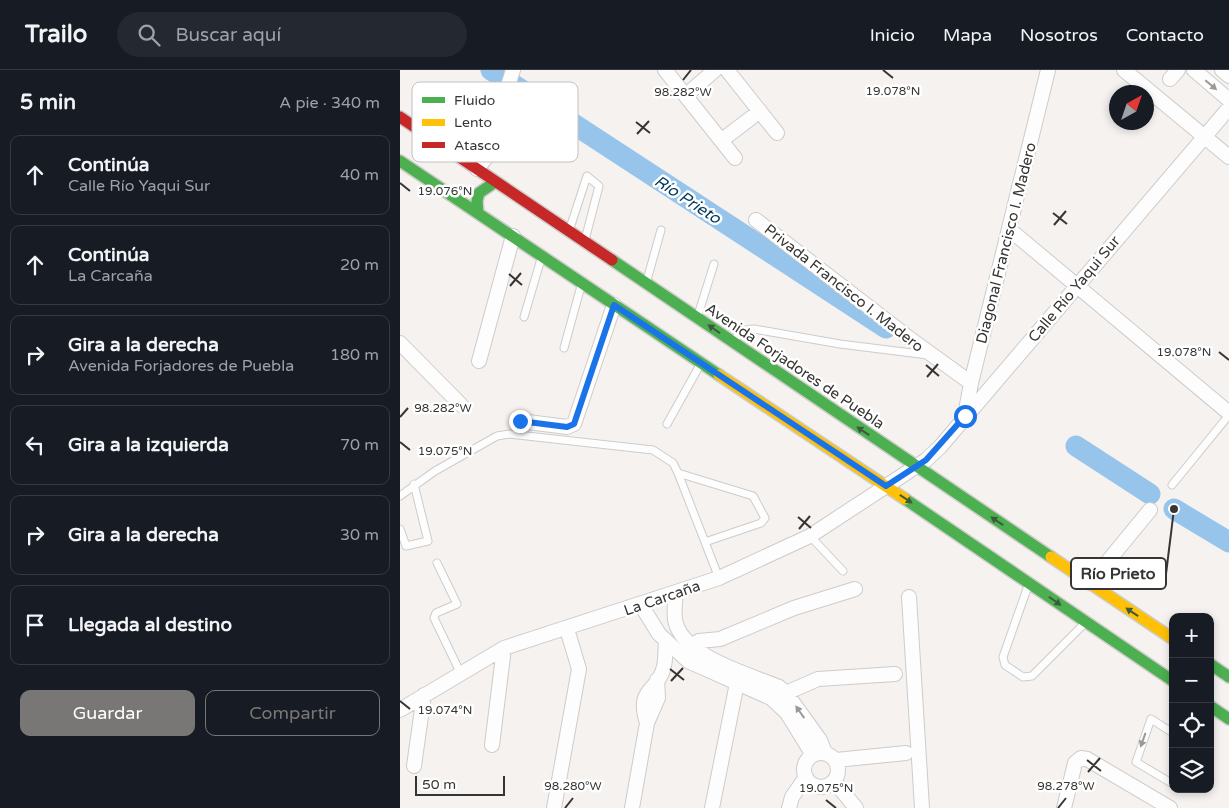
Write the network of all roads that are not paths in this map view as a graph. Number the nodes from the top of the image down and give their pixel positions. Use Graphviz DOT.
graph roads {
  1 [pos="665,70"];
  2 [pos="715,70"];
  3 [pos="727,70"];
  4 [pos="1048,70"];
  5 [pos="1124,70"];
  6 [pos="1194,70"];
  7 [pos="1222,70"];
  8 [pos="1229,76"];
  9 [pos="692,90"];
  10 [pos="1229,100"];
  11 [pos="1229,108"];
  12 [pos="760,111"];
  13 [pos="400,117"];
  14 [pos="412,127"];
  15 [pos="777,133"];
  16 [pos="1203,136"];
  17 [pos="722,140"];
  18 [pos="1229,157"];
  19 [pos="735,158"];
  20 [pos="400,161"];
  21 [pos="452,162"];
  22 [pos="482,162"];
  23 [pos="469,177"];
  24 [pos="495,182"];
  25 [pos="449,194"];
  26 [pos="478,213"];
  27 [pos="756,220"];
  28 [pos="1009,229"];
  29 [pos="569,230"];
  30 [pos="661,230"];
  31 [pos="513,236"];
  32 [pos="585,241"];
  33 [pos="542,256"];
  34 [pos="714,264"];
  35 [pos="582,283"];
  36 [pos="646,283"];
  37 [pos="1077,285"];
  38 [pos="614,305"];
  39 [pos="524,316"];
  40 [pos="697,317"];
  41 [pos="400,342"];
  42 [pos="732,342"];
  43 [pos="564,348"];
  44 [pos="932,356"];
  45 [pos="479,361"];
  46 [pos="701,363"];
  47 [pos="971,383"];
  48 [pos="461,405"];
  49 [pos="1229,414"];
  50 [pos="965,416"];
  51 [pos="520,421"];
  52 [pos="667,424"];
  53 [pos="916,467"];
  54 [pos="678,473"];
  55 [pos="414,484"];
  56 [pos="1172,485"];
  57 [pos="886,486"];
  58 [pos="400,496"];
  59 [pos="1150,510"];
  60 [pos="400,529"];
  61 [pos="810,536"];
  62 [pos="705,542"];
  63 [pos="437,563"];
  64 [pos="842,571"];
  65 [pos="719,578"];
  66 [pos="1029,583"];
  67 [pos="1090,583"];
  68 [pos="855,589"];
  69 [pos="676,594"];
  70 [pos="909,597"];
  71 [pos="641,605"];
  72 [pos="1086,622"];
  73 [pos="567,629"];
  74 [pos="1169,636"];
  75 [pos="720,639"];
  76 [pos="666,642"];
  77 [pos="690,646"];
  78 [pos="504,648"];
  79 [pos="714,660"];
  80 [pos="688,661"];
  81 [pos="1214,667"];
  82 [pos="461,674"];
  83 [pos="895,674"];
  84 [pos="660,675"];
  85 [pos="1229,677"];
  86 [pos="1169,678"];
  87 [pos="737,684"];
  88 [pos="786,693"];
  89 [pos="424,696"];
  90 [pos="1214,709"];
  91 [pos="400,710"];
  92 [pos="1229,719"];
  93 [pos="1169,730"];
  94 [pos="492,745"];
  95 [pos="906,753"];
  96 [pos="825,756"];
  97 [pos="414,766"];
  98 [pos="806,777"];
  99 [pos="834,781"];
  100 [pos="1169,782"];
  101 [pos="554,808"];
  102 [pos="632,808"];
  103 [pos="712,808"];
  104 [pos="789,808"];
  105 [pos="856,808"];
  106 [pos="922,808"];
  107 [pos="1064,808"];
  108 [pos="1170,808"];
  1 -- 17 [label="street"];
  2 -- 9 [label="street"];
  3 -- 12 [label="street"];
  4 -- 28 [label="street, Diagonal Francisco I. Madero"];
  5 -- 16 [label="street"];
  6 -- 10 [label="street, one-way"];
  7 -- 8 [label="street"];
  11 -- 16 [label="street, Calle Río Yaqui Sur"];
  12 -- 15 [label="street"];
  12 -- 17 [label="street"];
  13 -- 14 [label="main road, Avenida Forjadores de Puebla"];
  16 -- 18 [label="street"];
  16 -- 37 [label="street, Calle Río Yaqui Sur"];
  17 -- 19 [label="street"];
  20 -- 25 [label="main road"];
  21 -- 23 [label="main road, Avenida Forjadores de Puebla"];
  22 -- 23 [label="street"];
  23 -- 24 [label="main road, Avenida Forjadores de Puebla"];
  23 -- 25 [label="main road"];
  24 -- 26 [label="main road"];
  24 -- 29 [label="main road, Avenida Forjadores de Puebla"];
  25 -- 26 [label="main road"];
  26 -- 31 [label="main road"];
  27 -- 44 [label="street, Privada Francisco I. Madero"];
  28 -- 37 [label="street"];
  28 -- 47 [label="street, Diagonal Francisco I. Madero"];
  29 -- 32 [label="main road, Avenida Forjadores de Puebla"];
  29 -- 32 [label="lane"];
  30 -- 36 [label="lane"];
  31 -- 33 [label="main road"];
  31 -- 45 [label="street"];
  32 -- 36 [label="main road, Avenida Forjadores de Puebla"];
  33 -- 35 [label="main road"];
  33 -- 39 [label="lane"];
  34 -- 40 [label="lane"];
  35 -- 38 [label="main road"];
  35 -- 43 [label="lane"];
  36 -- 40 [label="main road, Avenida Forjadores de Puebla"];
  37 -- 49 [label="street"];
  37 -- 50 [label="street, Calle Río Yaqui Sur"];
  38 -- 46 [label="main road"];
  38 -- 51 [label="street"];
  42 -- 40 [label="main road, Avenida Forjadores de Puebla, one-way"];
  41 -- 48 [label="street"];
  42 -- 44 [label="lane"];
  53 -- 42 [label="main road, Avenida Forjadores de Puebla, one-way"];
  44 -- 47 [label="street, Privada Francisco I. Madero"];
  46 -- 52 [label="lane"];
  46 -- 57 [label="main road"];
  47 -- 50 [label="street, Diagonal Francisco I. Madero"];
  49 -- 56 [label="lane"];
  50 -- 53 [label="street, Calle Río Yaqui Sur"];
  53 -- 57 [label="street, La Carcaña"];
  67 -- 53 [label="main road, Avenida Forjadores de Puebla, one-way"];
  54 -- 55 [label="lane"];
  54 -- 62 [label="lane"];
  54 -- 62 [label="lane"];
  55 -- 58 [label="lane"];
  55 -- 60 [label="lane"];
  57 -- 61 [label="street, La Carcaña"];
  57 -- 66 [label="main road, one-way"];
  59 -- 67 [label="street"];
  61 -- 64 [label="lane"];
  61 -- 65 [label="street, La Carcaña"];
  62 -- 65 [label="lane"];
  63 -- 82 [label="lane"];
  65 -- 69 [label="street, La Carcaña"];
  66 -- 72 [label="main road, one-way"];
  66 -- 72 [label="lane"];
  74 -- 67 [label="main road, Avenida Forjadores de Puebla, one-way"];
  68 -- 75 [label="street"];
  69 -- 71 [label="street, La Carcaña"];
  69 -- 77 [label="street"];
  70 -- 106 [label="street"];
  71 -- 73 [label="street, La Carcaña"];
  71 -- 76 [label="street"];
  72 -- 86 [label="main road"];
  73 -- 78 [label="street, La Carcaña"];
  73 -- 101 [label="street"];
  75 -- 77 [label="street"];
  75 -- 79 [label="street"];
  76 -- 80 [label="street"];
  76 -- 84 [label="street"];
  77 -- 79 [label="street"];
  78 -- 82 [label="street, La Carcaña"];
  78 -- 94 [label="street"];
  79 -- 88 [label="street"];
  80 -- 84 [label="street"];
  80 -- 87 [label="street"];
  81 -- 85 [label="main road"];
  82 -- 89 [label="street, La Carcaña"];
  83 -- 88 [label="street"];
  84 -- 102 [label="street"];
  87 -- 96 [label="street"];
  87 -- 103 [label="street"];
  96 -- 88 [label="street, one-way"];
  89 -- 91 [label="street, La Carcaña"];
  89 -- 97 [label="street"];
  90 -- 92 [label="main road"];
  93 -- 100 [label="lane, one-way"];
  95 -- 96 [label="street"];
  96 -- 98 [label="street"];
  96 -- 99 [label="street"];
  98 -- 99 [label="street"];
  98 -- 104 [label="street"];
  99 -- 105 [label="street"];
  107 -- 108 [label="street"];
}
